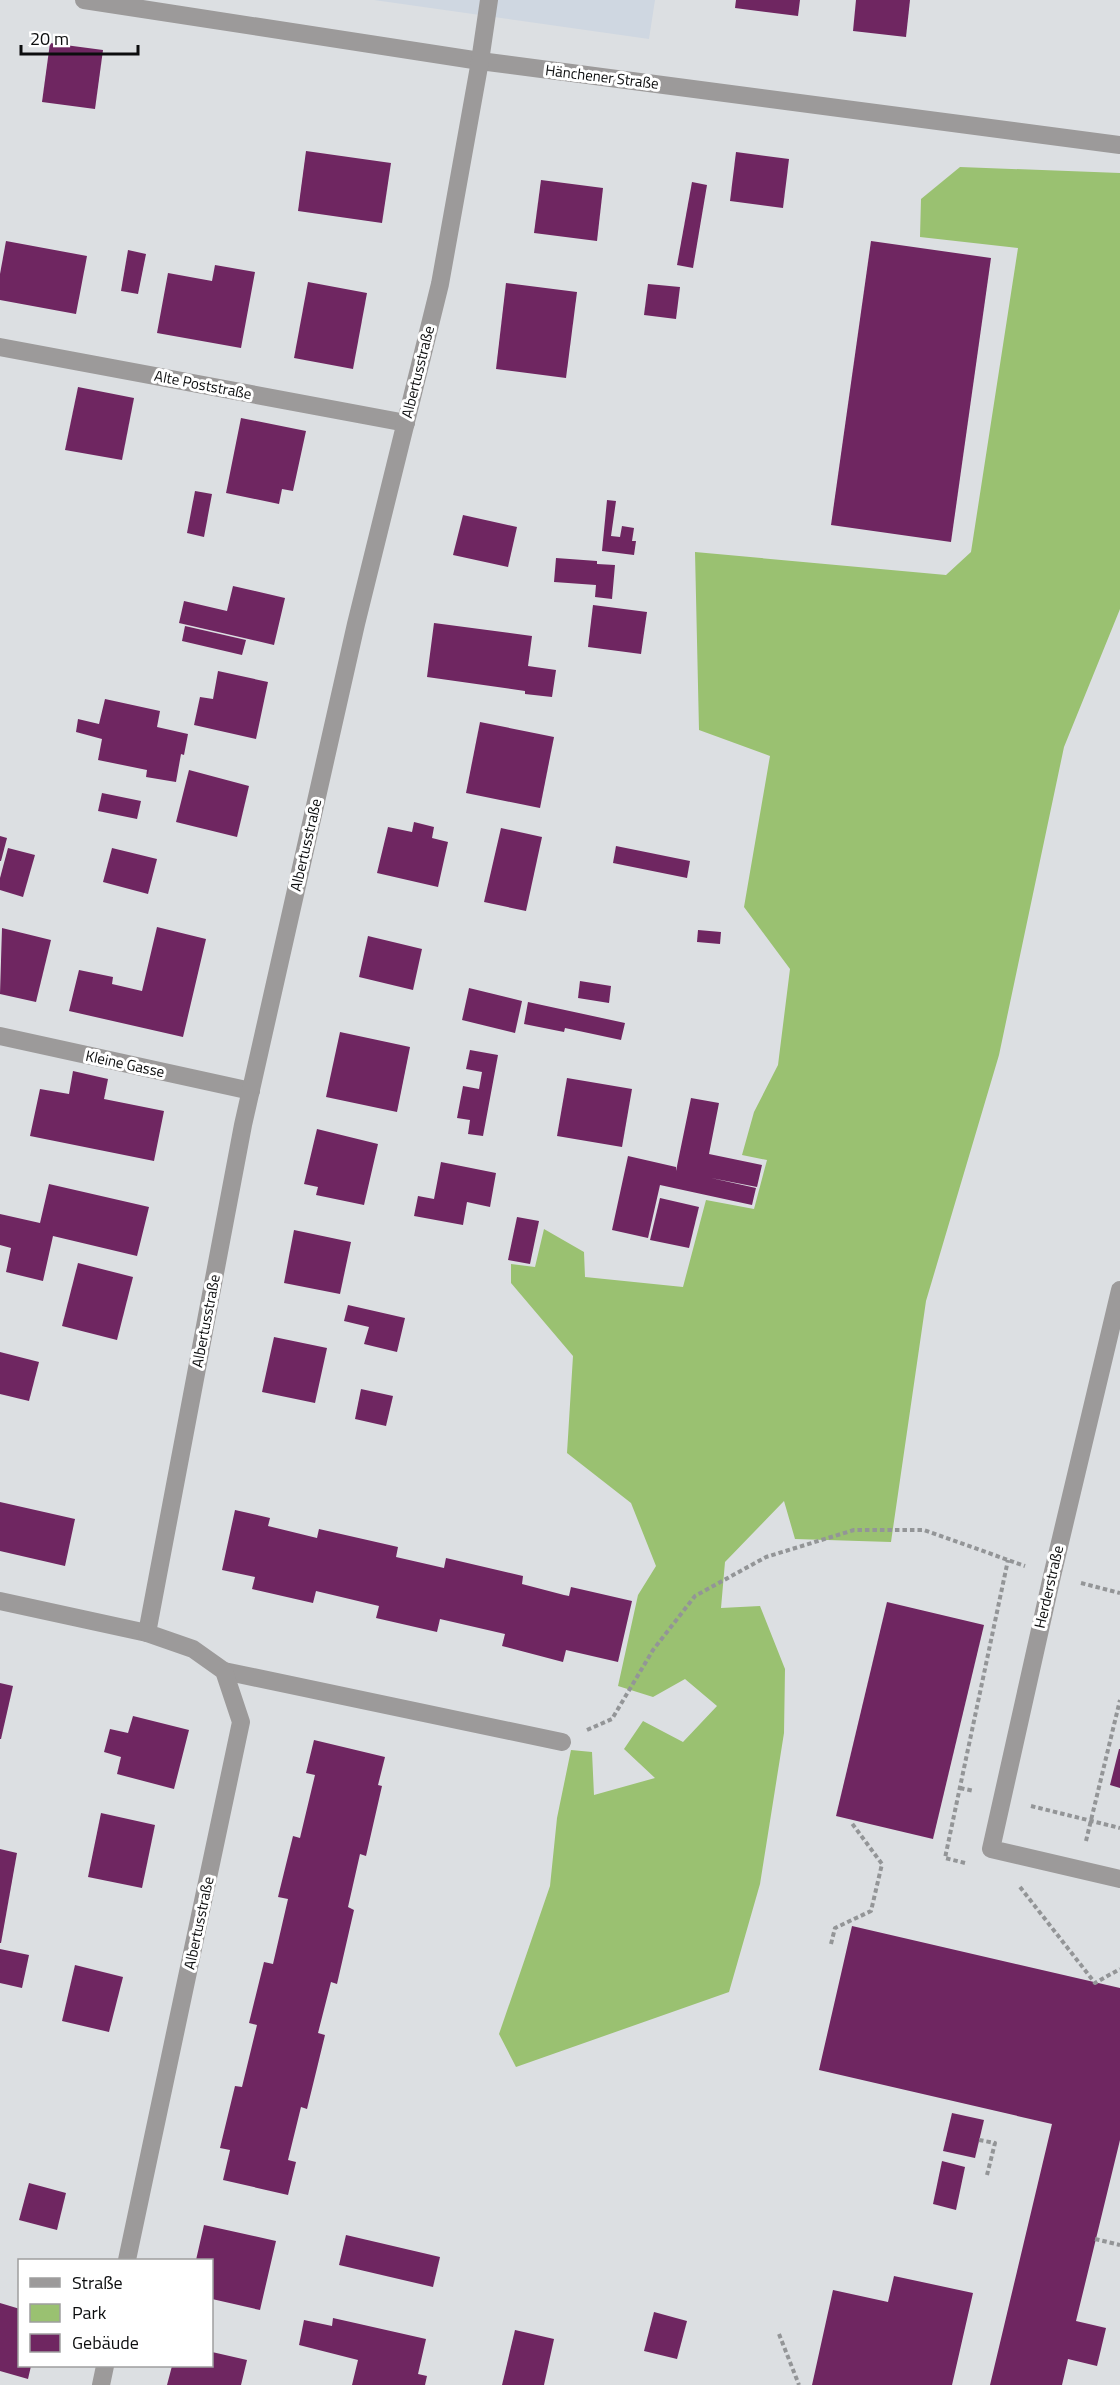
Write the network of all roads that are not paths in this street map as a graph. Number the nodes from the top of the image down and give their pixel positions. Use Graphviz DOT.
graph roads {
  1 [pos="84,0"];
  2 [pos="489,0"];
  3 [pos="480,61"];
  4 [pos="1120,145"];
  5 [pos="0,347"];
  6 [pos="406,423"];
  7 [pos="0,1036"];
  8 [pos="251,1092"];
  9 [pos="1120,1290"];
  10 [pos="1116,1327"];
  11 [pos="0,1601"];
  12 [pos="147,1633"];
  13 [pos="224,1671"];
  14 [pos="562,1742"];
  15 [pos="1120,1879"];
  16 [pos="127,2259"];
  17 [pos="105,2367"];
  18 [pos="101,2385"];
  1 -- 3 [label="street, Hänchener Straße"];
  2 -- 3 [label="street, Albertusstraße"];
  3 -- 4 [label="street, Hänchener Straße"];
  3 -- 6 [label="street, Albertusstraße"];
  5 -- 6 [label="street, Alte Poststraße"];
  6 -- 8 [label="street, Albertusstraße"];
  7 -- 8 [label="street, Kleine Gasse"];
  8 -- 12 [label="street, Albertusstraße"];
  9 -- 10 [label="street, Herderstraße"];
  10 -- 15 [label="street, Herderstraße"];
  11 -- 12 [label="street"];
  12 -- 13 [label="street"];
  13 -- 14 [label="street"];
  13 -- 16 [label="street, Albertusstraße"];
  17 -- 18 [label="street"];
}
